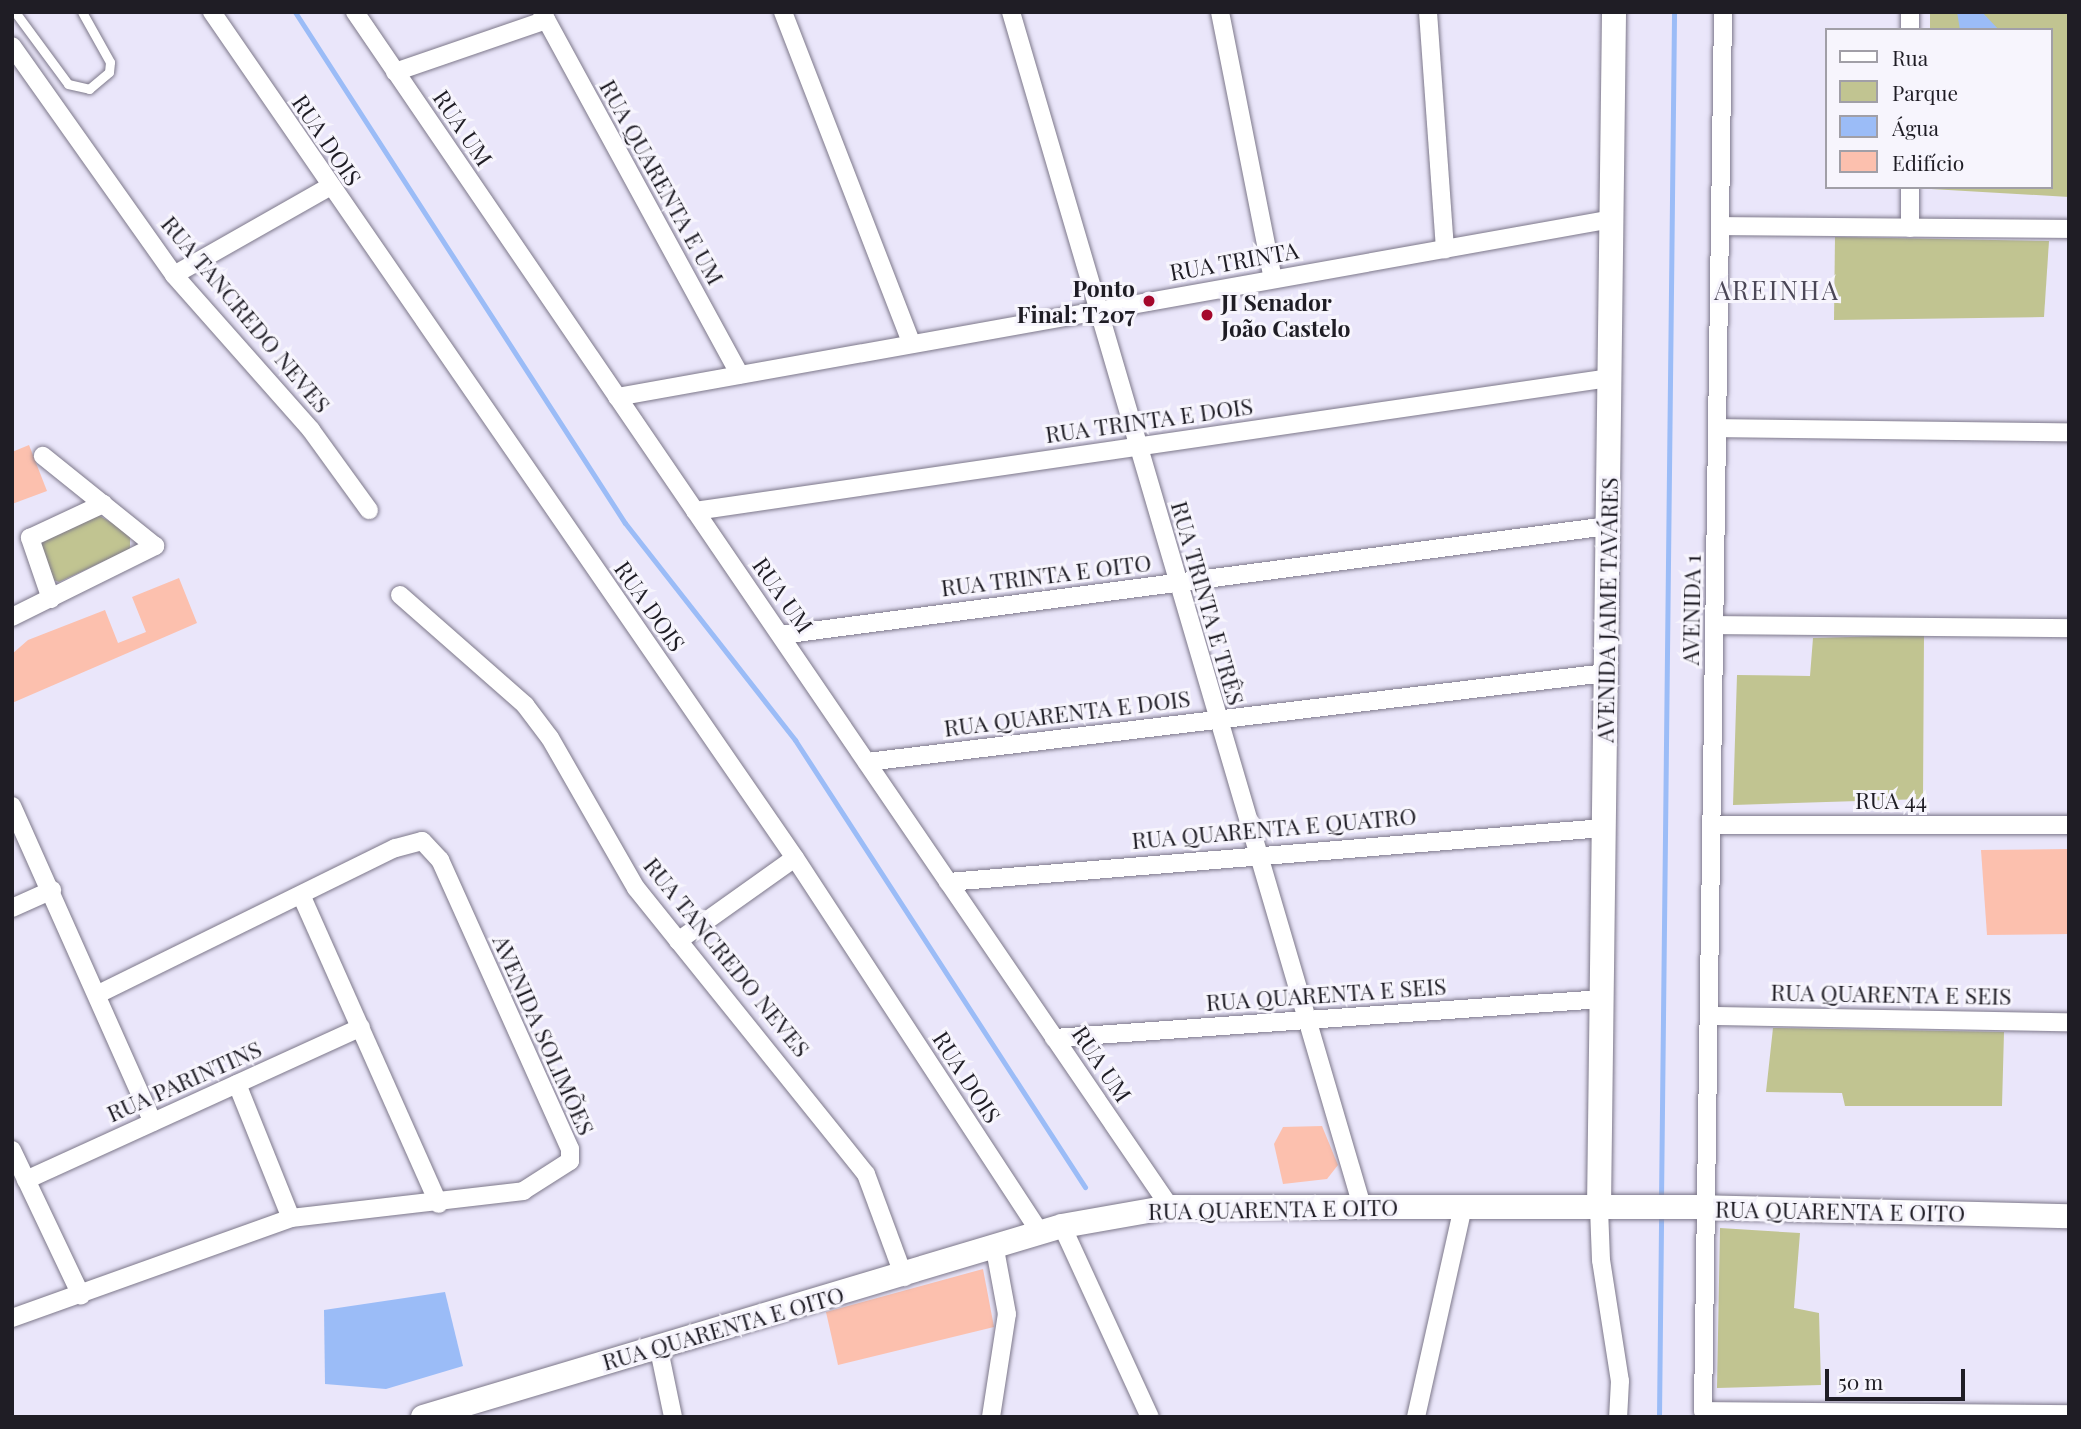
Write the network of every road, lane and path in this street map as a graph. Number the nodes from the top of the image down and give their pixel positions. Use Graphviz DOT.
graph roads {
  1 [pos="15,12"];
  2 [pos="82,12"];
  3 [pos="212,12"];
  4 [pos="355,12"];
  5 [pos="783,12"];
  6 [pos="1011,12"];
  7 [pos="1220,12"];
  8 [pos="1428,12"];
  9 [pos="1614,12"];
  10 [pos="1723,12"];
  11 [pos="544,16"];
  12 [pos="12,46"];
  13 [pos="395,72"];
  14 [pos="329,187"];
  15 [pos="1910,189"];
  16 [pos="1612,219"];
  17 [pos="1721,226"];
  18 [pos="1910,228"];
  19 [pos="2069,229"];
  20 [pos="1445,248"];
  21 [pos="174,275"];
  22 [pos="1273,279"];
  23 [pos="1097,311"];
  24 [pos="912,344"];
  25 [pos="740,375"];
  26 [pos="1609,378"];
  27 [pos="617,397"];
  28 [pos="1719,428"];
  29 [pos="2069,432"];
  30 [pos="1137,447"];
  31 [pos="43,456"];
  32 [pos="103,503"];
  33 [pos="369,510"];
  34 [pos="695,511"];
  35 [pos="1608,526"];
  36 [pos="1176,583"];
  37 [pos="400,595"];
  38 [pos="51,599"];
  39 [pos="12,617"];
  40 [pos="1715,625"];
  41 [pos="2069,628"];
  42 [pos="781,635"];
  43 [pos="1606,673"];
  44 [pos="1216,720"];
  45 [pos="867,762"];
  46 [pos="12,806"];
  47 [pos="1713,825"];
  48 [pos="2069,825"];
  49 [pos="1604,828"];
  50 [pos="1254,853"];
  51 [pos="795,858"];
  52 [pos="948,881"];
  53 [pos="52,890"];
  54 [pos="302,897"];
  55 [pos="12,908"];
  56 [pos="678,941"];
  57 [pos="100,993"];
  58 [pos="1602,999"];
  59 [pos="1712,1016"];
  60 [pos="1304,1020"];
  61 [pos="2069,1022"];
  62 [pos="362,1027"];
  63 [pos="1054,1038"];
  64 [pos="237,1084"];
  65 [pos="153,1122"];
  66 [pos="12,1150"];
  67 [pos="26,1180"];
  68 [pos="439,1204"];
  69 [pos="1362,1206"];
  70 [pos="1463,1206"];
  71 [pos="1170,1207"];
  72 [pos="1702,1207"];
  73 [pos="1599,1208"];
  74 [pos="2069,1216"];
  75 [pos="291,1217"];
  76 [pos="1051,1229"];
  77 [pos="995,1248"];
  78 [pos="904,1277"];
  79 [pos="81,1295"];
  80 [pos="12,1318"];
  81 [pos="658,1345"];
  82 [pos="2069,1414"];
  83 [pos="423,1417"];
  84 [pos="673,1417"];
  85 [pos="991,1417"];
  86 [pos="1150,1417"];
  87 [pos="1416,1417"];
  88 [pos="1618,1417"];
  1 -- 2 [label="lane"];
  3 -- 14 [label="street, RUA DOIS"];
  4 -- 13 [label="street, RUA UM"];
  5 -- 24 [label="street"];
  6 -- 23 [label="street, RUA TRINTA E TRÊS"];
  7 -- 22 [label="street"];
  8 -- 20 [label="street"];
  9 -- 16 [label="main road, AVENIDA JAIME TAVÁRES"];
  10 -- 17 [label="street, AVENIDA 1"];
  11 -- 13 [label="street"];
  11 -- 25 [label="street, RUA QUARENTA E UM"];
  12 -- 21 [label="street, RUA TANCREDO NEVES"];
  13 -- 27 [label="street, RUA UM"];
  14 -- 21 [label="street"];
  14 -- 51 [label="street, RUA DOIS"];
  15 -- 18 [label="street"];
  16 -- 20 [label="street, RUA TRINTA"];
  16 -- 26 [label="main road, AVENIDA JAIME TAVÁRES"];
  17 -- 18 [label="street"];
  17 -- 28 [label="street, AVENIDA 1"];
  18 -- 19 [label="street"];
  20 -- 22 [label="street, RUA TRINTA"];
  21 -- 33 [label="street, RUA TANCREDO NEVES"];
  22 -- 23 [label="street, RUA TRINTA"];
  23 -- 24 [label="street, RUA TRINTA"];
  23 -- 30 [label="street, RUA TRINTA E TRÊS"];
  24 -- 25 [label="street, RUA TRINTA"];
  25 -- 27 [label="street, RUA TRINTA"];
  26 -- 30 [label="street, RUA TRINTA E DOIS"];
  26 -- 35 [label="main road, AVENIDA JAIME TAVÁRES"];
  27 -- 34 [label="street, RUA UM"];
  28 -- 29 [label="street"];
  28 -- 40 [label="street, AVENIDA 1"];
  30 -- 34 [label="street, RUA TRINTA E DOIS"];
  30 -- 36 [label="street, RUA TRINTA E TRÊS"];
  31 -- 32 [label="street"];
  32 -- 38 [label="street"];
  32 -- 38 [label="street"];
  34 -- 42 [label="street, RUA UM"];
  35 -- 36 [label="street, RUA TRINTA E OITO"];
  35 -- 43 [label="main road, AVENIDA JAIME TAVÁRES"];
  36 -- 42 [label="street, RUA TRINTA E OITO"];
  36 -- 44 [label="street, RUA TRINTA E TRÊS"];
  37 -- 56 [label="street, RUA TANCREDO NEVES"];
  38 -- 39 [label="street"];
  40 -- 41 [label="street"];
  40 -- 47 [label="street, AVENIDA 1"];
  42 -- 45 [label="street, RUA UM"];
  43 -- 44 [label="street, RUA QUARENTA E DOIS"];
  43 -- 49 [label="main road, AVENIDA JAIME TAVÁRES"];
  44 -- 45 [label="street, RUA QUARENTA E DOIS"];
  44 -- 50 [label="street, RUA TRINTA E TRÊS"];
  45 -- 52 [label="street, RUA UM"];
  46 -- 53 [label="street"];
  47 -- 48 [label="street, RUA 44"];
  47 -- 59 [label="street, AVENIDA 1"];
  49 -- 50 [label="street, RUA QUARENTA E QUATRO"];
  49 -- 58 [label="main road, AVENIDA JAIME TAVÁRES"];
  50 -- 52 [label="street, RUA QUARENTA E QUATRO"];
  50 -- 60 [label="street, RUA TRINTA E TRÊS"];
  51 -- 56 [label="street"];
  51 -- 76 [label="street, RUA DOIS"];
  52 -- 63 [label="street, RUA UM"];
  53 -- 55 [label="street"];
  53 -- 57 [label="street"];
  54 -- 57 [label="street, AVENIDA SOLIMÕES"];
  54 -- 62 [label="street"];
  54 -- 68 [label="street, AVENIDA SOLIMÕES"];
  56 -- 78 [label="street, RUA TANCREDO NEVES"];
  57 -- 65 [label="street"];
  58 -- 60 [label="street, RUA QUARENTA E SEIS"];
  58 -- 73 [label="main road, AVENIDA JAIME TAVÁRES"];
  59 -- 61 [label="street, RUA QUARENTA E SEIS"];
  59 -- 72 [label="street, AVENIDA 1"];
  60 -- 63 [label="street, RUA QUARENTA E SEIS"];
  60 -- 69 [label="street, RUA TRINTA E TRÊS"];
  62 -- 64 [label="street, RUA PARINTINS"];
  62 -- 68 [label="street"];
  63 -- 71 [label="street, RUA UM"];
  64 -- 65 [label="street, RUA PARINTINS"];
  64 -- 75 [label="street"];
  65 -- 67 [label="street, RUA PARINTINS"];
  66 -- 67 [label="street"];
  67 -- 79 [label="street"];
  68 -- 75 [label="street, AVENIDA SOLIMÕES"];
  69 -- 70 [label="main road, RUA QUARENTA E OITO"];
  69 -- 71 [label="main road, RUA QUARENTA E OITO"];
  70 -- 73 [label="main road, RUA QUARENTA E OITO"];
  70 -- 87 [label="street"];
  71 -- 76 [label="main road, RUA QUARENTA E OITO"];
  72 -- 73 [label="main road, RUA QUARENTA E OITO"];
  72 -- 74 [label="main road, RUA QUARENTA E OITO"];
  72 -- 82 [label="street, AVENIDA 1"];
  73 -- 88 [label="street"];
  75 -- 79 [label="street, AVENIDA SOLIMÕES"];
  76 -- 77 [label="main road, RUA QUARENTA E OITO"];
  76 -- 86 [label="street, RUA DOIS"];
  77 -- 78 [label="main road, RUA QUARENTA E OITO"];
  77 -- 85 [label="street"];
  78 -- 81 [label="main road, RUA QUARENTA E OITO"];
  79 -- 80 [label="street, AVENIDA SOLIMÕES"];
  81 -- 83 [label="main road, RUA QUARENTA E OITO"];
  81 -- 84 [label="street"];
}
